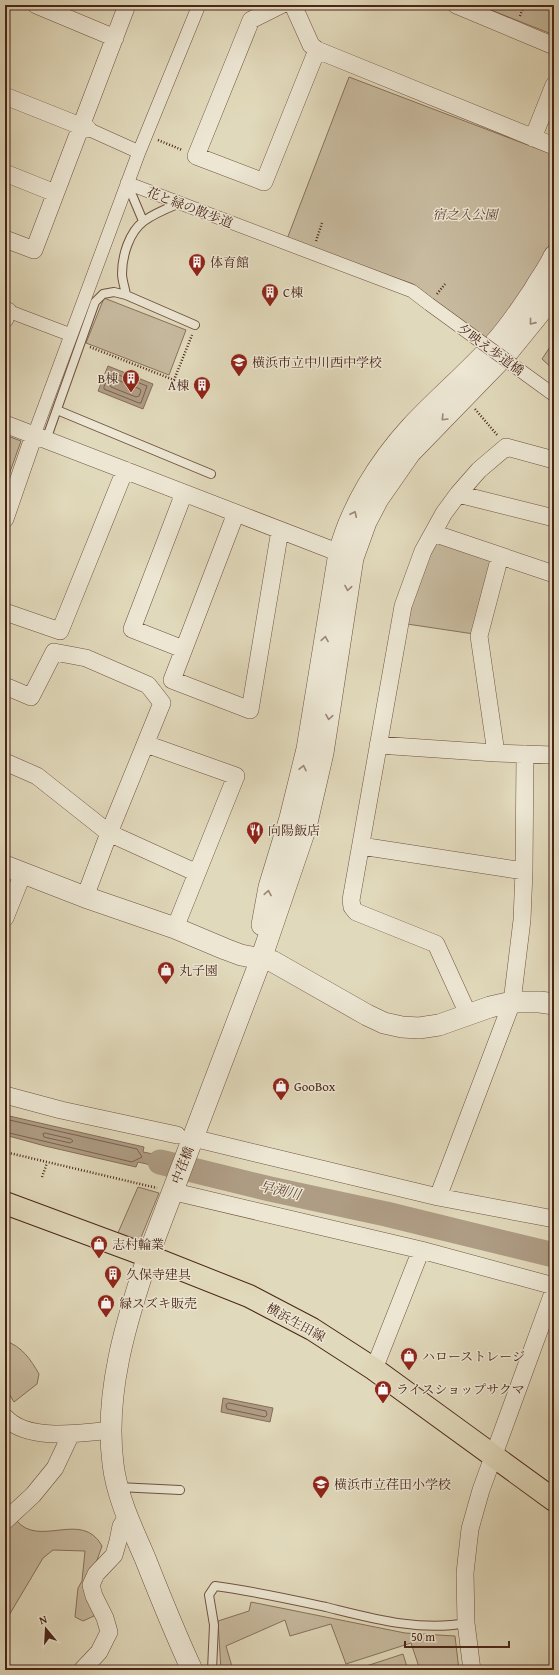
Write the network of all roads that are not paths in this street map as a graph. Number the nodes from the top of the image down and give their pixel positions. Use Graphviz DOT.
graph roads {
  1 [pos="36,5"];
  2 [pos="127,5"];
  3 [pos="199,5"];
  4 [pos="281,5"];
  5 [pos="293,5"];
  6 [pos="456,5"];
  7 [pos="115,38"];
  8 [pos="554,46"];
  9 [pos="317,50"];
  10 [pos="554,85"];
  11 [pos="5,96"];
  12 [pos="85,128"];
  13 [pos="533,138"];
  14 [pos="554,146"];
  15 [pos="139,152"];
  16 [pos="5,173"];
  17 [pos="128,183"];
  18 [pos="56,193"];
  19 [pos="180,203"];
  20 [pos="143,221"];
  21 [pos="5,239"];
  22 [pos="554,256"];
  23 [pos="554,290"];
  24 [pos="126,295"];
  25 [pos="429,304"];
  26 [pos="6,313"];
  27 [pos="195,325"];
  28 [pos="76,339"];
  29 [pos="554,395"];
  30 [pos="57,410"];
  31 [pos="5,424"];
  32 [pos="40,437"];
  33 [pos="554,460"];
  34 [pos="125,470"];
  35 [pos="211,474"];
  36 [pos="184,493"];
  37 [pos="458,494"];
  38 [pos="236,513"];
  39 [pos="554,518"];
  40 [pos="5,519"];
  41 [pos="280,530"];
  42 [pos="433,532"];
  43 [pos="346,556"];
  44 [pos="500,556"];
  45 [pos="554,574"];
  46 [pos="5,612"];
  47 [pos="183,649"];
  48 [pos="5,686"];
  49 [pos="146,744"];
  50 [pos="378,745"];
  51 [pos="496,753"];
  52 [pos="525,754"];
  53 [pos="554,755"];
  54 [pos="5,762"];
  55 [pos="109,833"];
  56 [pos="361,846"];
  57 [pos="14,870"];
  58 [pos="524,871"];
  59 [pos="197,873"];
  60 [pos="85,897"];
  61 [pos="5,918"];
  62 [pos="175,928"];
  63 [pos="261,959"];
  64 [pos="512,1002"];
  65 [pos="554,1004"];
  66 [pos="468,1014"];
  67 [pos="5,1095"];
  68 [pos="185,1137"];
  69 [pos="171,1191"];
  70 [pos="438,1197"];
  71 [pos="5,1203"];
  72 [pos="554,1219"];
  73 [pos="421,1250"];
  74 [pos="148,1256"];
  75 [pos="554,1286"];
  76 [pos="554,1290"];
  77 [pos="374,1370"];
  78 [pos="5,1417"];
  79 [pos="112,1430"];
  80 [pos="71,1434"];
  81 [pos="493,1457"];
  82 [pos="117,1487"];
  83 [pos="180,1490"];
  84 [pos="554,1500"];
  85 [pos="128,1515"];
  86 [pos="5,1521"];
  87 [pos="466,1623"];
  88 [pos="82,1670"];
  89 [pos="192,1670"];
  90 [pos="212,1670"];
  91 [pos="472,1670"];
  1 -- 7 [label="street"];
  2 -- 7 [label="street"];
  3 -- 15 [label="street"];
  4 -- 9 [label="street"];
  5 -- 9 [label="street"];
  6 -- 8 [label="street"];
  7 -- 12 [label="street"];
  9 -- 13 [label="street"];
  10 -- 13 [label="street"];
  11 -- 12 [label="street"];
  12 -- 15 [label="street"];
  12 -- 18 [label="street"];
  13 -- 14 [label="street"];
  15 -- 17 [label="street"];
  16 -- 18 [label="street"];
  17 -- 19 [label="street, 花と緑の散歩道"];
  17 -- 20 [label="lane"];
  17 -- 28 [label="street"];
  18 -- 21 [label="street"];
  19 -- 20 [label="lane"];
  19 -- 25 [label="street, 花と緑の散歩道"];
  20 -- 24 [label="lane"];
  43 -- 22 [label="street, one-way"];
  23 -- 43 [label="street, one-way"];
  24 -- 27 [label="lane"];
  24 -- 28 [label="lane"];
  25 -- 29 [label="street, 夕映え歩道橋, bridge"];
  26 -- 28 [label="street"];
  28 -- 30 [label="lane"];
  28 -- 32 [label="street"];
  30 -- 32 [label="lane"];
  30 -- 35 [label="lane"];
  31 -- 32 [label="street"];
  32 -- 34 [label="street"];
  32 -- 40 [label="street"];
  33 -- 37 [label="street"];
  34 -- 36 [label="street"];
  34 -- 46 [label="street"];
  36 -- 38 [label="street"];
  36 -- 47 [label="street"];
  37 -- 39 [label="street"];
  37 -- 42 [label="street"];
  38 -- 41 [label="street"];
  38 -- 47 [label="street"];
  41 -- 43 [label="street"];
  41 -- 47 [label="street"];
  42 -- 44 [label="street"];
  42 -- 50 [label="street"];
  43 -- 63 [label="street"];
  44 -- 45 [label="street"];
  44 -- 51 [label="street"];
  48 -- 49 [label="street"];
  49 -- 55 [label="street"];
  49 -- 59 [label="street"];
  50 -- 51 [label="street"];
  50 -- 56 [label="street"];
  51 -- 52 [label="street"];
  52 -- 53 [label="street"];
  52 -- 58 [label="street"];
  54 -- 55 [label="street"];
  55 -- 59 [label="street"];
  55 -- 60 [label="street"];
  56 -- 58 [label="street"];
  56 -- 66 [label="street"];
  57 -- 60 [label="street"];
  57 -- 61 [label="street"];
  58 -- 64 [label="street"];
  59 -- 62 [label="street"];
  60 -- 62 [label="street"];
  62 -- 63 [label="street"];
  63 -- 66 [label="street"];
  63 -- 68 [label="street, 中荏橋"];
  64 -- 65 [label="street"];
  64 -- 66 [label="street"];
  64 -- 70 [label="street"];
  67 -- 68 [label="street"];
  68 -- 69 [label="street, 中荏橋"];
  68 -- 70 [label="street"];
  69 -- 73 [label="street"];
  69 -- 74 [label="street, 中荏橋"];
  70 -- 72 [label="street"];
  71 -- 74 [label="main road, 横浜生田線"];
  73 -- 75 [label="street"];
  73 -- 77 [label="street"];
  74 -- 77 [label="main road, 横浜生田線"];
  74 -- 79 [label="street, 中荏橋"];
  76 -- 81 [label="street"];
  77 -- 81 [label="main road, 横浜生田線"];
  78 -- 80 [label="street"];
  79 -- 80 [label="street"];
  79 -- 82 [label="street, 中荏橋"];
  80 -- 86 [label="street"];
  81 -- 84 [label="main road, 横浜生田線"];
  81 -- 87 [label="street"];
  82 -- 83 [label="lane"];
  82 -- 85 [label="street, 中荏橋"];
  85 -- 88 [label="street"];
  85 -- 89 [label="street, 中荏橋"];
  87 -- 90 [label="lane"];
  87 -- 91 [label="street"];
}
